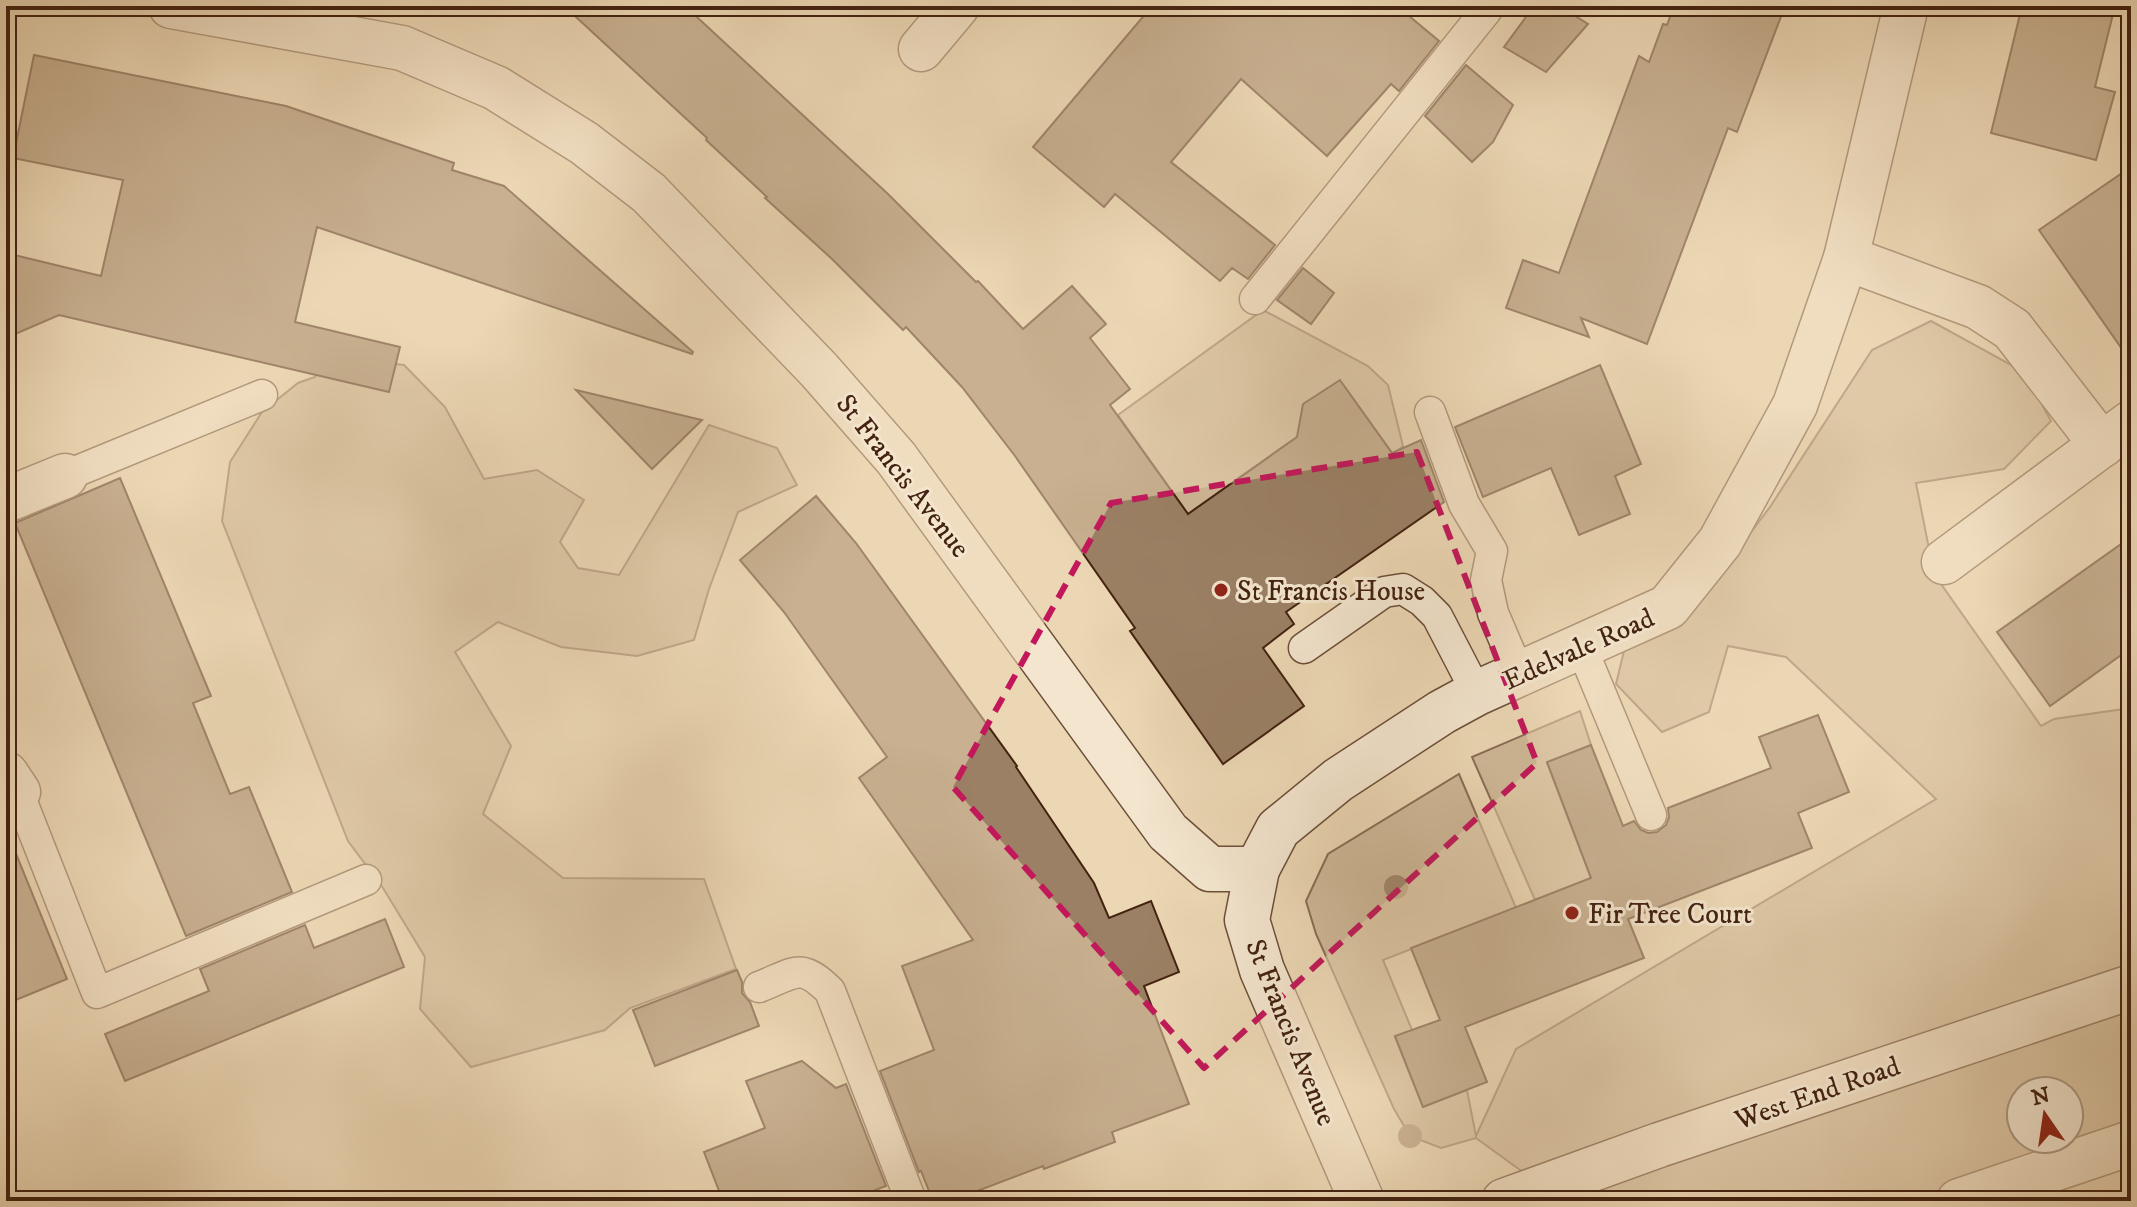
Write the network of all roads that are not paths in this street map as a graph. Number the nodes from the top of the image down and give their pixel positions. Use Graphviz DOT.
graph roads {
  1 [pos="171,6"];
  2 [pos="957,6"];
  3 [pos="1906,6"];
  4 [pos="1484,8"];
  5 [pos="921,49"];
  6 [pos="1846,258"];
  7 [pos="1255,299"];
  8 [pos="262,395"];
  9 [pos="1430,412"];
  10 [pos="2116,434"];
  11 [pos="65,476"];
  12 [pos="6,500"];
  13 [pos="1944,562"];
  14 [pos="1581,646"];
  15 [pos="1304,648"];
  16 [pos="1519,674"];
  17 [pos="1477,693"];
  18 [pos="10,788"];
  19 [pos="1651,815"];
  20 [pos="1257,869"];
  21 [pos="366,880"];
  22 [pos="759,987"];
  23 [pos="2131,987"];
  24 [pos="2131,1143"];
  25 [pos="911,1201"];
  26 [pos="1362,1201"];
  27 [pos="1504,1201"];
  28 [pos="1959,1201"];
  1 -- 20 [label="street, St Francis Avenue"];
  2 -- 5 [label="street"];
  3 -- 6 [label="street, Edelvale Road"];
  4 -- 7 [label="lane"];
  6 -- 10 [label="street"];
  6 -- 14 [label="street, Edelvale Road"];
  8 -- 11 [label="lane"];
  9 -- 16 [label="lane"];
  10 -- 13 [label="street"];
  11 -- 12 [label="street"];
  14 -- 16 [label="street, Edelvale Road"];
  14 -- 19 [label="lane"];
  15 -- 17 [label="lane"];
  16 -- 17 [label="street, Edelvale Road"];
  17 -- 20 [label="street, Edelvale Road"];
  18 -- 21 [label="lane"];
  20 -- 26 [label="street, St Francis Avenue"];
  22 -- 25 [label="lane"];
  23 -- 27 [label="street, West End Road"];
  24 -- 28 [label="street"];
}
